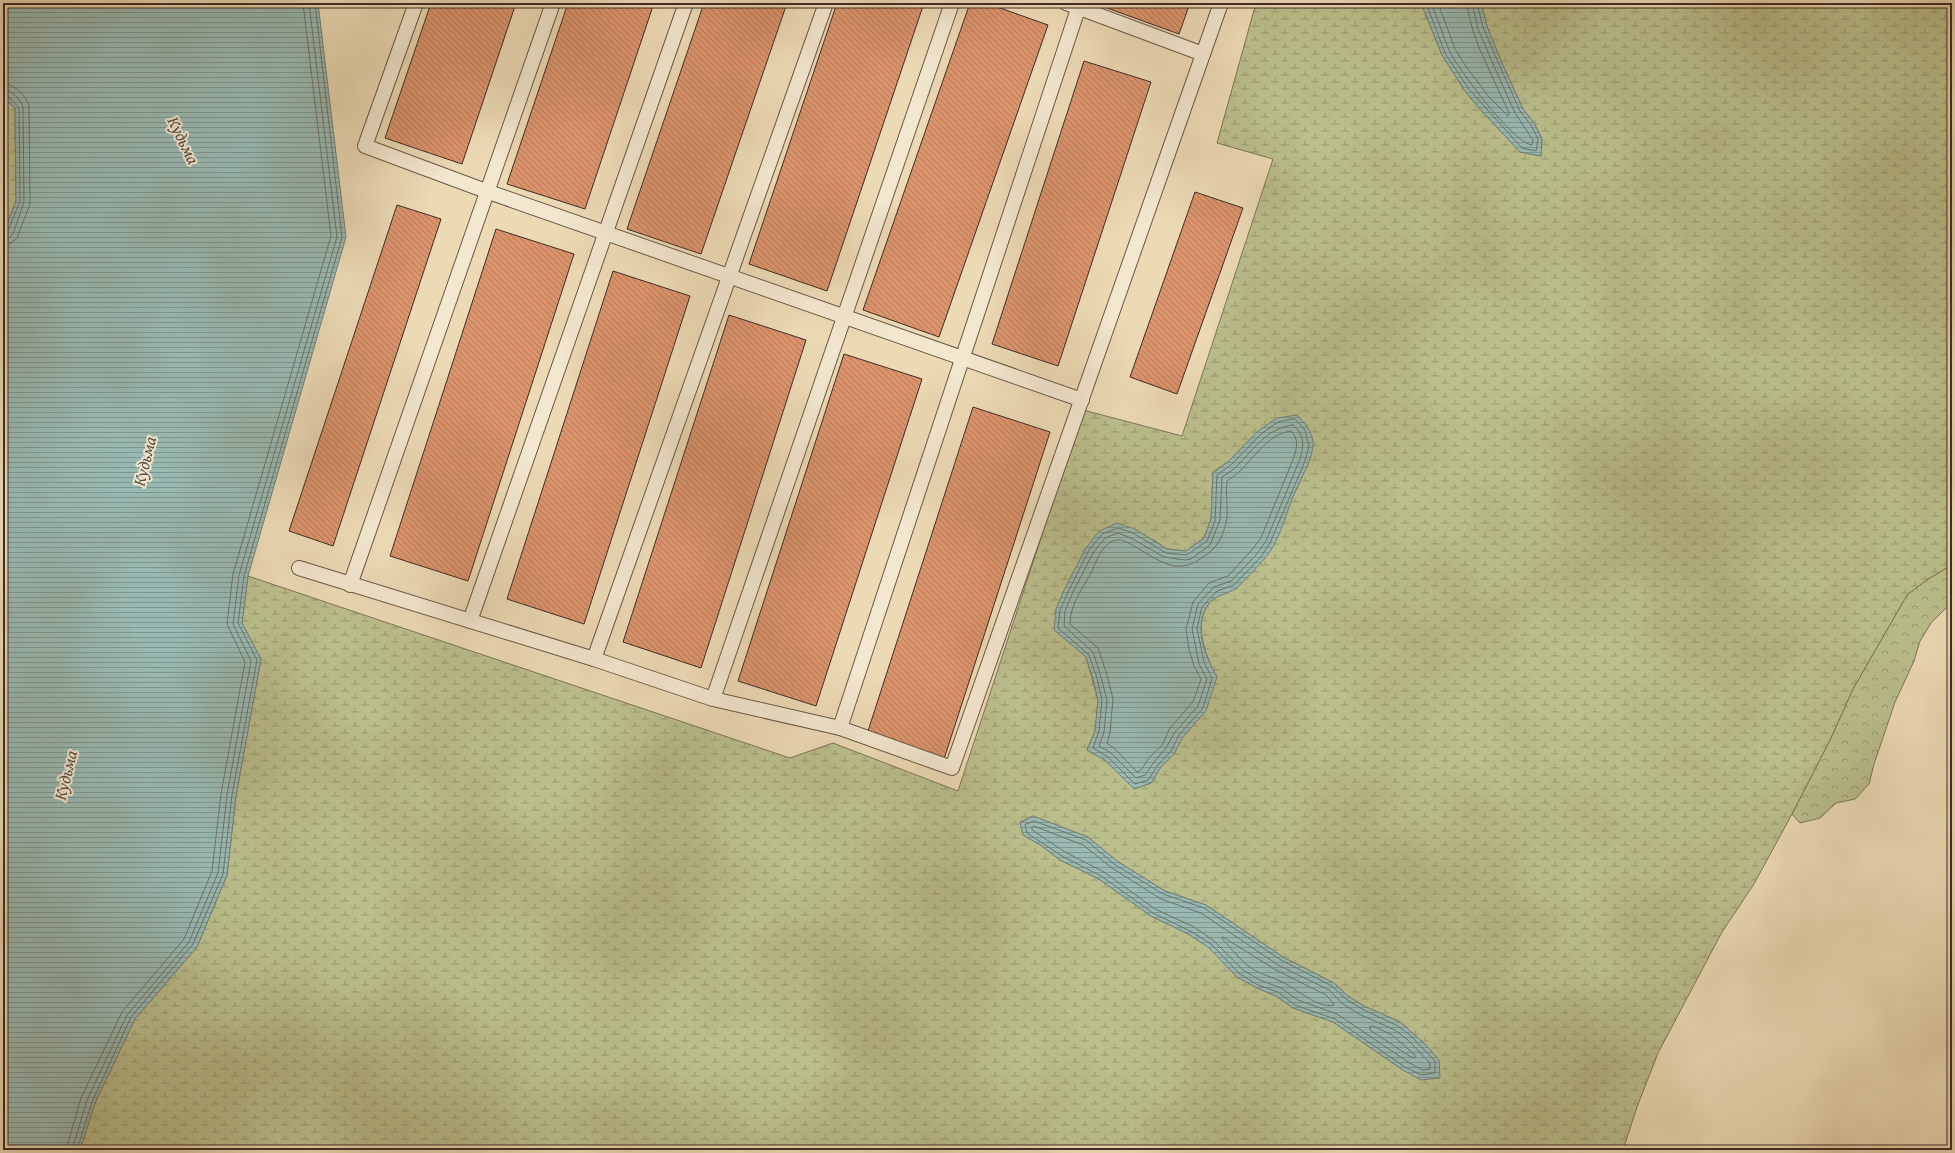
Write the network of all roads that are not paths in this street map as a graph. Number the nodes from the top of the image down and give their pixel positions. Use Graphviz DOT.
graph roads {
  1 [pos="416,3"];
  2 [pos="553,3"];
  3 [pos="686,3"];
  4 [pos="826,3"];
  5 [pos="952,3"];
  6 [pos="1222,3"];
  7 [pos="1075,4"];
  8 [pos="1203,54"];
  9 [pos="486,191"];
  10 [pos="605,233"];
  11 [pos="729,276"];
  12 [pos="844,316"];
  13 [pos="964,357"];
  14 [pos="1082,400"];
  15 [pos="299,568"];
  16 [pos="350,584"];
  17 [pos="470,621"];
  18 [pos="594,659"];
  19 [pos="713,699"];
  20 [pos="840,728"];
  1 -- 9 [label="lane"];
  2 -- 9 [label="lane"];
  3 -- 10 [label="lane"];
  4 -- 11 [label="lane"];
  5 -- 12 [label="lane"];
  6 -- 8 [label="lane"];
  7 -- 8 [label="lane"];
  7 -- 13 [label="lane"];
  8 -- 14 [label="lane"];
  9 -- 10 [label="lane"];
  9 -- 16 [label="lane"];
  10 -- 11 [label="lane"];
  10 -- 17 [label="lane"];
  11 -- 12 [label="lane"];
  11 -- 18 [label="lane"];
  12 -- 13 [label="lane"];
  12 -- 19 [label="lane"];
  13 -- 14 [label="lane"];
  13 -- 20 [label="lane"];
  14 -- 20 [label="lane"];
  15 -- 16 [label="lane"];
  16 -- 17 [label="lane"];
  17 -- 18 [label="lane"];
  18 -- 19 [label="lane"];
  19 -- 20 [label="lane"];
}
